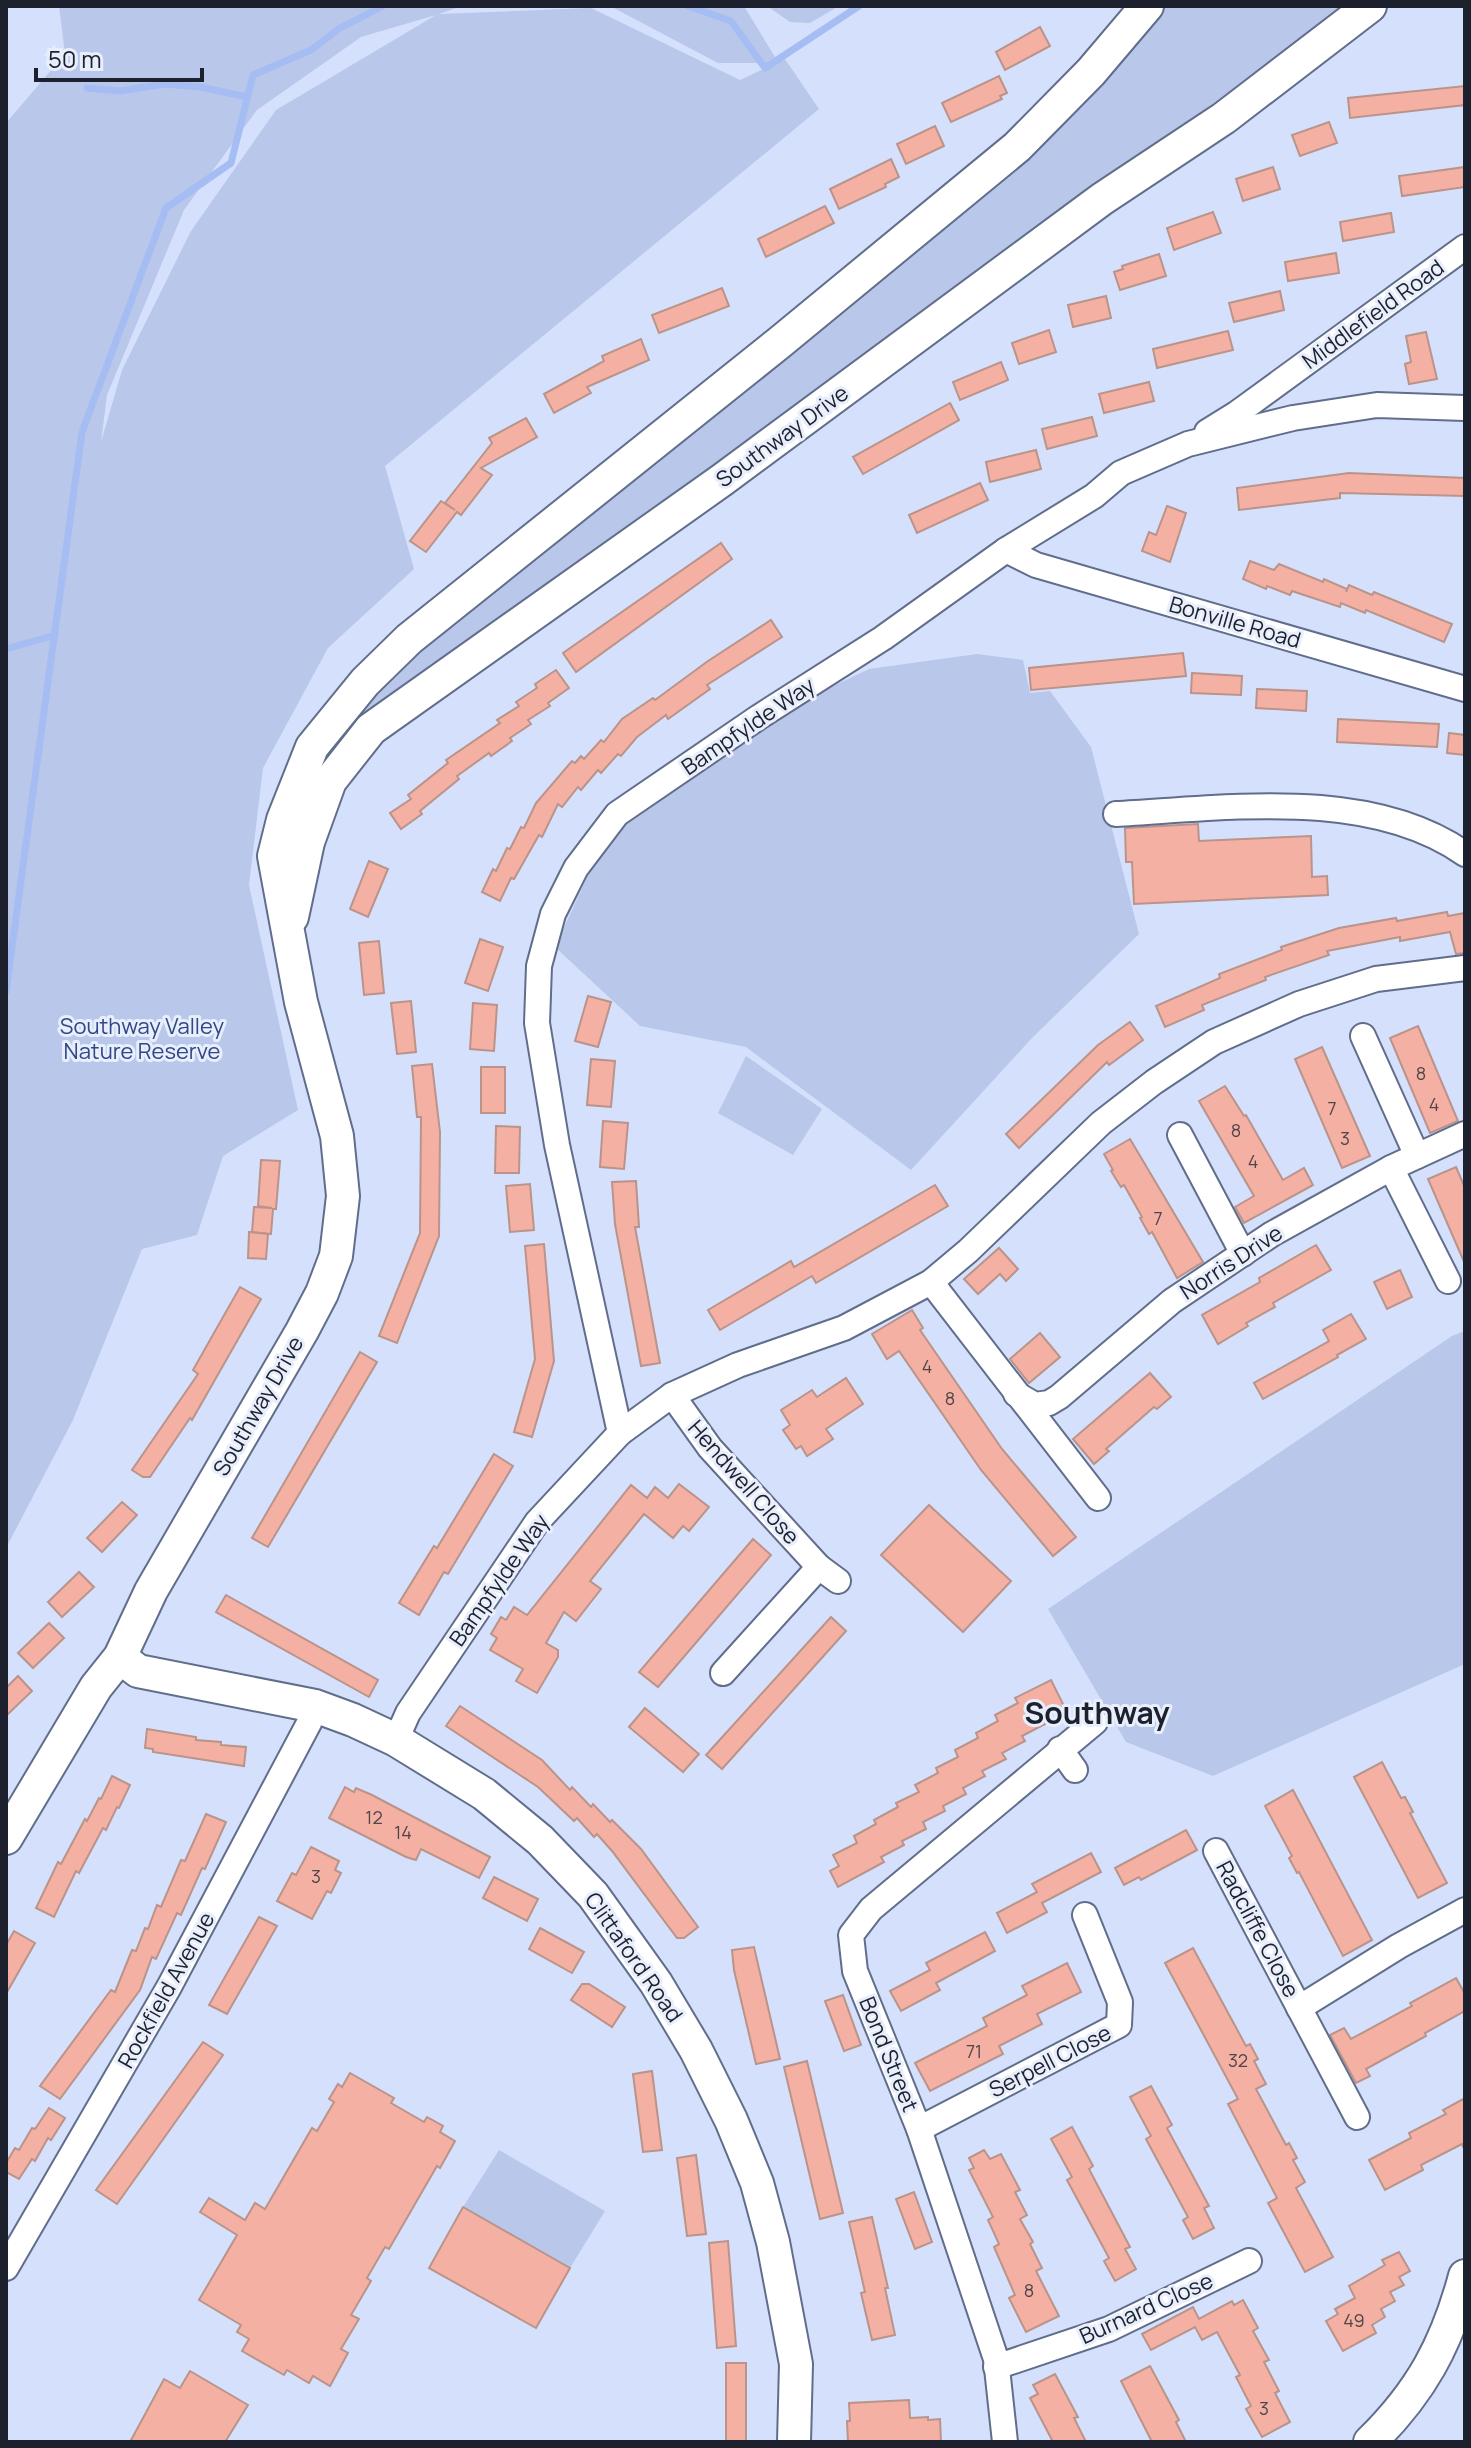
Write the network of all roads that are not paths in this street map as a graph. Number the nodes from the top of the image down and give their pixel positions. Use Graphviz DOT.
graph roads {
  1 [pos="1147,6"];
  2 [pos="1370,6"];
  3 [pos="1465,247"];
  4 [pos="1281,382"];
  5 [pos="1465,408"];
  6 [pos="1293,418"];
  7 [pos="1188,444"];
  8 [pos="1006,550"];
  9 [pos="1465,689"];
  10 [pos="1116,814"];
  11 [pos="1465,854"];
  12 [pos="289,932"];
  13 [pos="1465,968"];
  14 [pos="1363,1036"];
  15 [pos="1465,1134"];
  16 [pos="1180,1135"];
  17 [pos="1417,1156"];
  18 [pos="1391,1168"];
  19 [pos="1243,1254"];
  20 [pos="1448,1281"];
  21 [pos="931,1282"];
  22 [pos="1016,1394"];
  23 [pos="672,1395"];
  24 [pos="620,1433"];
  25 [pos="1098,1498"];
  26 [pos="120,1657"];
  27 [pos="723,1673"];
  28 [pos="315,1706"];
  29 [pos="1095,1722"];
  30 [pos="396,1740"];
  31 [pos="1060,1749"];
  32 [pos="1075,1770"];
  33 [pos="6,1838"];
  34 [pos="1216,1851"];
  35 [pos="1465,1910"];
  36 [pos="1085,1915"];
  37 [pos="1299,2008"];
  38 [pos="1357,2117"];
  39 [pos="919,2129"];
  40 [pos="1249,2261"];
  41 [pos="6,2268"];
  42 [pos="1465,2276"];
  43 [pos="1460,2309"];
  44 [pos="996,2367"];
  45 [pos="794,2442"];
  46 [pos="1005,2442"];
  47 [pos="1370,2442"];
  1 -- 12 [label="street, Southway Drive"];
  2 -- 12 [label="street, Southway Drive"];
  3 -- 4 [label="street, Middlefield Road"];
  4 -- 6 [label="street, Middlefield Road"];
  4 -- 7 [label="street, Middlefield Road"];
  5 -- 6 [label="street, Bampfylde Way"];
  6 -- 7 [label="street, Bampfylde Way"];
  7 -- 8 [label="street, Bampfylde Way"];
  8 -- 9 [label="street, Bonville Road"];
  8 -- 24 [label="street, Bampfylde Way"];
  10 -- 11 [label="street"];
  12 -- 26 [label="street, Southway Drive"];
  13 -- 21 [label="street, Bampfylde Way"];
  14 -- 17 [label="street"];
  15 -- 17 [label="street, Norris Drive"];
  16 -- 19 [label="street"];
  17 -- 18 [label="street, Norris Drive"];
  18 -- 19 [label="street, Norris Drive"];
  18 -- 20 [label="street"];
  19 -- 22 [label="street, Norris Drive"];
  21 -- 22 [label="street"];
  21 -- 23 [label="street, Bampfylde Way"];
  22 -- 25 [label="street"];
  23 -- 24 [label="street, Bampfylde Way"];
  23 -- 27 [label="street, Hendwell Close"];
  24 -- 30 [label="street, Bampfylde Way"];
  26 -- 28 [label="street, Clittaford Road"];
  26 -- 33 [label="street, Southway Drive"];
  28 -- 30 [label="street, Clittaford Road"];
  28 -- 41 [label="street, Rockfield Avenue"];
  29 -- 31 [label="street, Bond Street"];
  30 -- 45 [label="street, Clittaford Road"];
  31 -- 32 [label="street"];
  31 -- 39 [label="street, Bond Street"];
  34 -- 37 [label="street, Radcliffe Close"];
  35 -- 37 [label="street, Radcliffe Close"];
  36 -- 39 [label="street, Serpell Close"];
  37 -- 38 [label="street, Radcliffe Close"];
  39 -- 44 [label="street, Bond Street"];
  40 -- 44 [label="street, Burnard Close"];
  42 -- 43 [label="street"];
  43 -- 47 [label="street"];
  44 -- 46 [label="street, Bond Street"];
}
